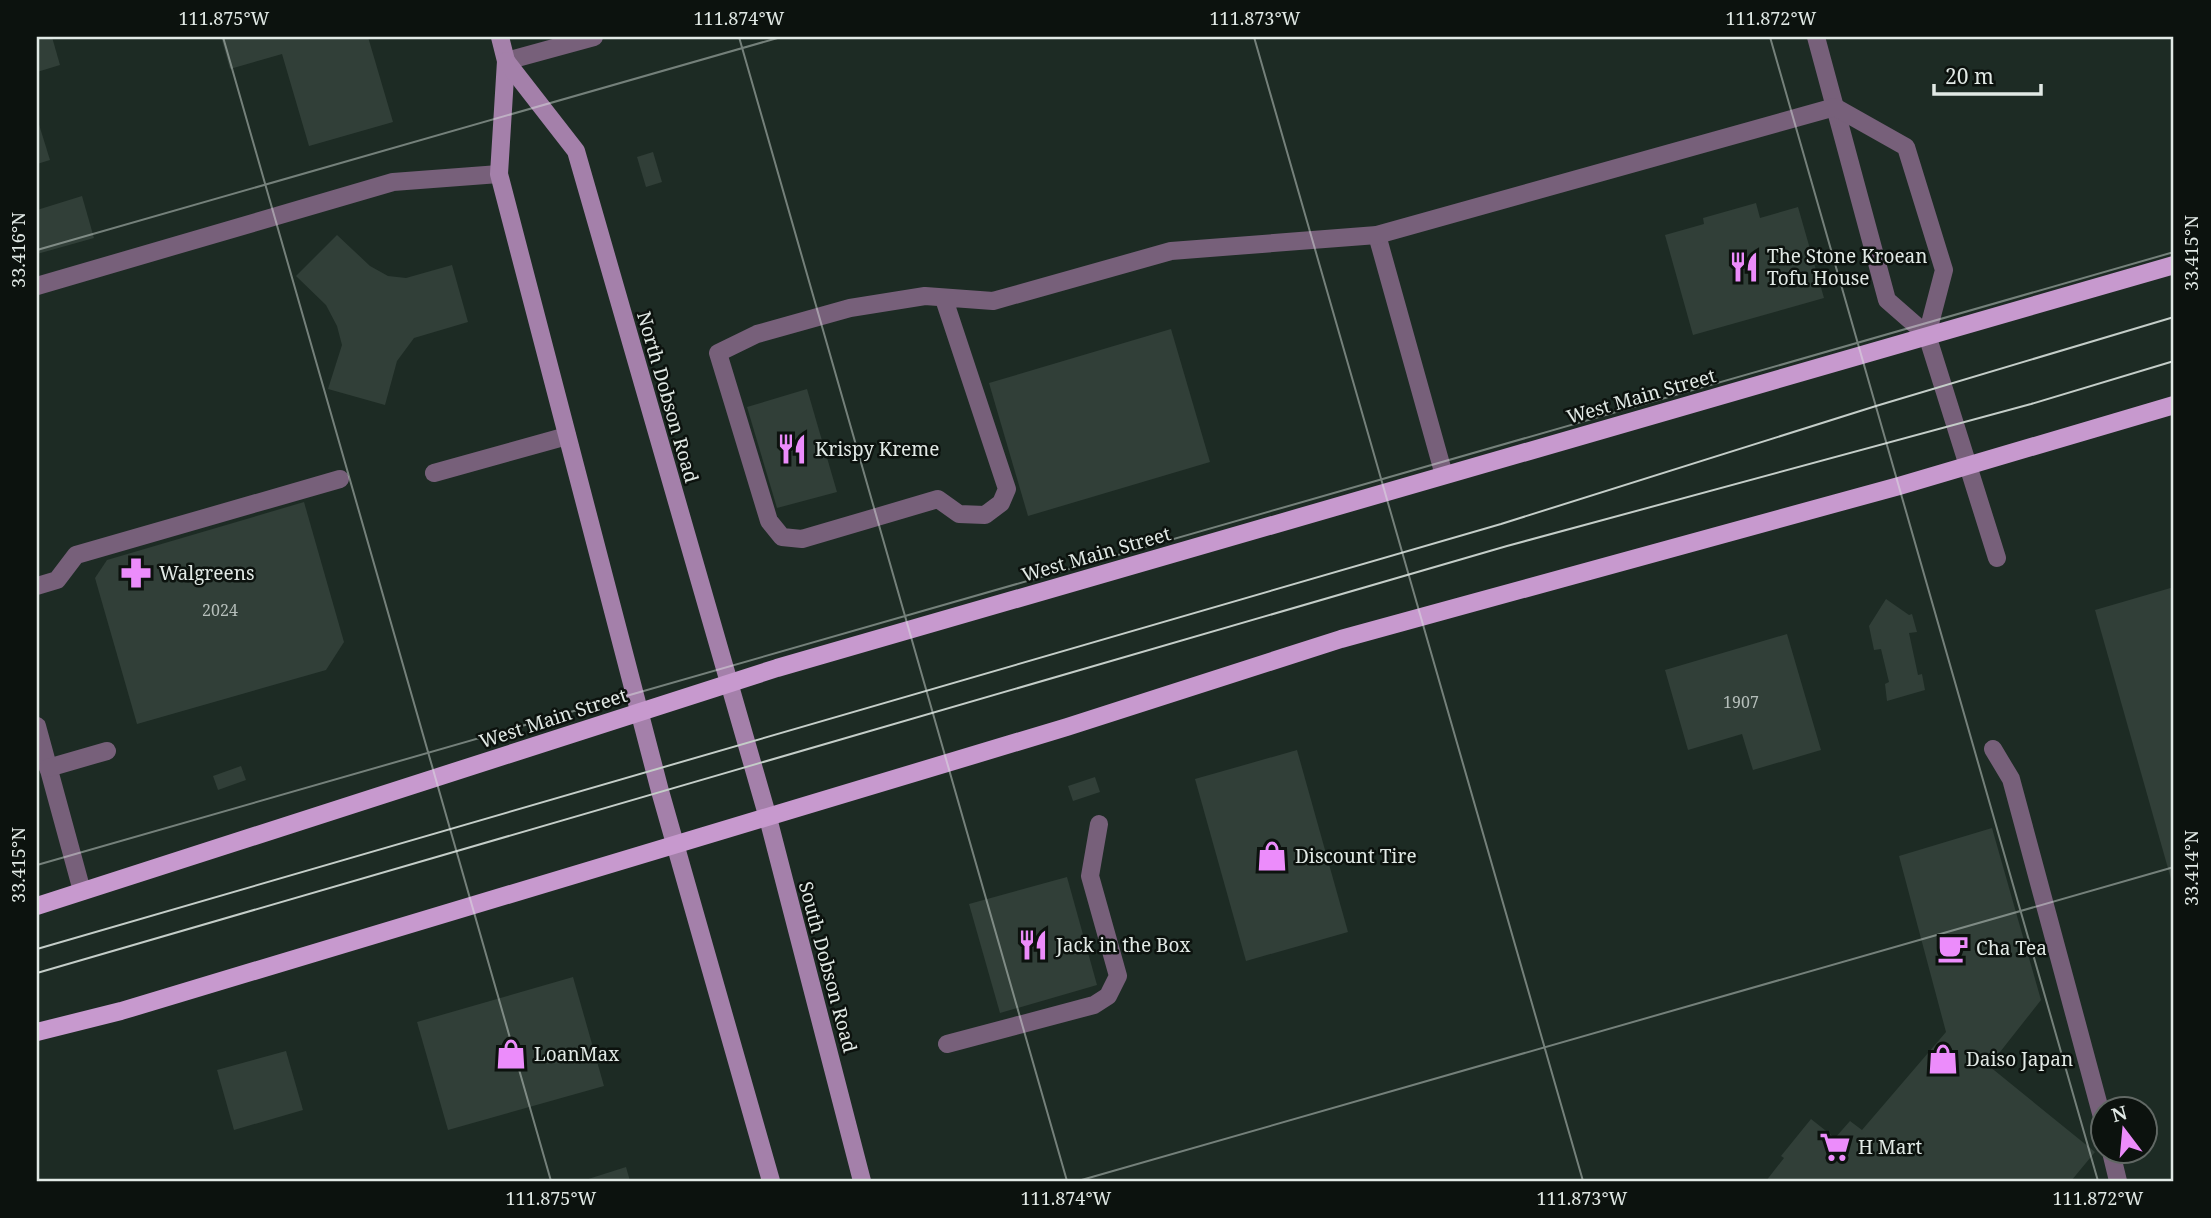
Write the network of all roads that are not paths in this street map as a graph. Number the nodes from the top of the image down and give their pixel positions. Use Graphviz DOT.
graph roads {
  1 [pos="500,37"];
  2 [pos="594,37"];
  3 [pos="1816,37"];
  4 [pos="506,61"];
  5 [pos="1835,107"];
  6 [pos="499,174"];
  7 [pos="1377,235"];
  8 [pos="2174,265"];
  9 [pos="37,286"];
  10 [pos="944,299"];
  11 [pos="1927,335"];
  12 [pos="2174,405"];
  13 [pos="567,436"];
  14 [pos="1969,466"];
  15 [pos="434,473"];
  16 [pos="1444,475"];
  17 [pos="340,479"];
  18 [pos="1997,558"];
  19 [pos="37,586"];
  20 [pos="730,684"];
  21 [pos="639,712"];
  22 [pos="37,726"];
  23 [pos="1993,749"];
  24 [pos="107,751"];
  25 [pos="752,764"];
  26 [pos="48,768"];
  27 [pos="768,818"];
  28 [pos="1098,824"];
  29 [pos="675,846"];
  30 [pos="82,891"];
  31 [pos="37,906"];
  32 [pos="37,1032"];
  33 [pos="947,1044"];
  34 [pos="2096,1096"];
  35 [pos="771,1181"];
  36 [pos="862,1181"];
  1 -- 4 [label="main road, North Dobson Road"];
  2 -- 4 [label="lane"];
  3 -- 5 [label="lane"];
  4 -- 6 [label="main road, North Dobson Road"];
  4 -- 20 [label="main road, North Dobson Road"];
  5 -- 7 [label="lane"];
  5 -- 11 [label="lane"];
  5 -- 11 [label="lane"];
  6 -- 9 [label="lane"];
  6 -- 13 [label="main road, North Dobson Road"];
  7 -- 10 [label="lane"];
  7 -- 16 [label="lane"];
  8 -- 11 [label="main road, West Main Street"];
  10 -- 10 [label="lane"];
  11 -- 14 [label="lane"];
  11 -- 16 [label="main road, West Main Street"];
  12 -- 14 [label="main road"];
  13 -- 15 [label="lane"];
  13 -- 21 [label="main road, North Dobson Road"];
  14 -- 18 [label="lane"];
  14 -- 27 [label="main road"];
  16 -- 20 [label="main road, West Main Street"];
  17 -- 19 [label="lane"];
  20 -- 21 [label="main road, West Main Street"];
  20 -- 25 [label="main road, North Dobson Road"];
  21 -- 29 [label="main road, North Dobson Road"];
  21 -- 30 [label="main road, West Main Street"];
  22 -- 26 [label="lane"];
  23 -- 34 [label="lane"];
  24 -- 26 [label="lane"];
  25 -- 27 [label="main road, South Dobson Road"];
  26 -- 30 [label="lane"];
  27 -- 29 [label="main road"];
  27 -- 36 [label="main road, South Dobson Road"];
  28 -- 33 [label="lane"];
  29 -- 32 [label="main road"];
  29 -- 35 [label="main road"];
  30 -- 31 [label="main road, West Main Street"];
}
